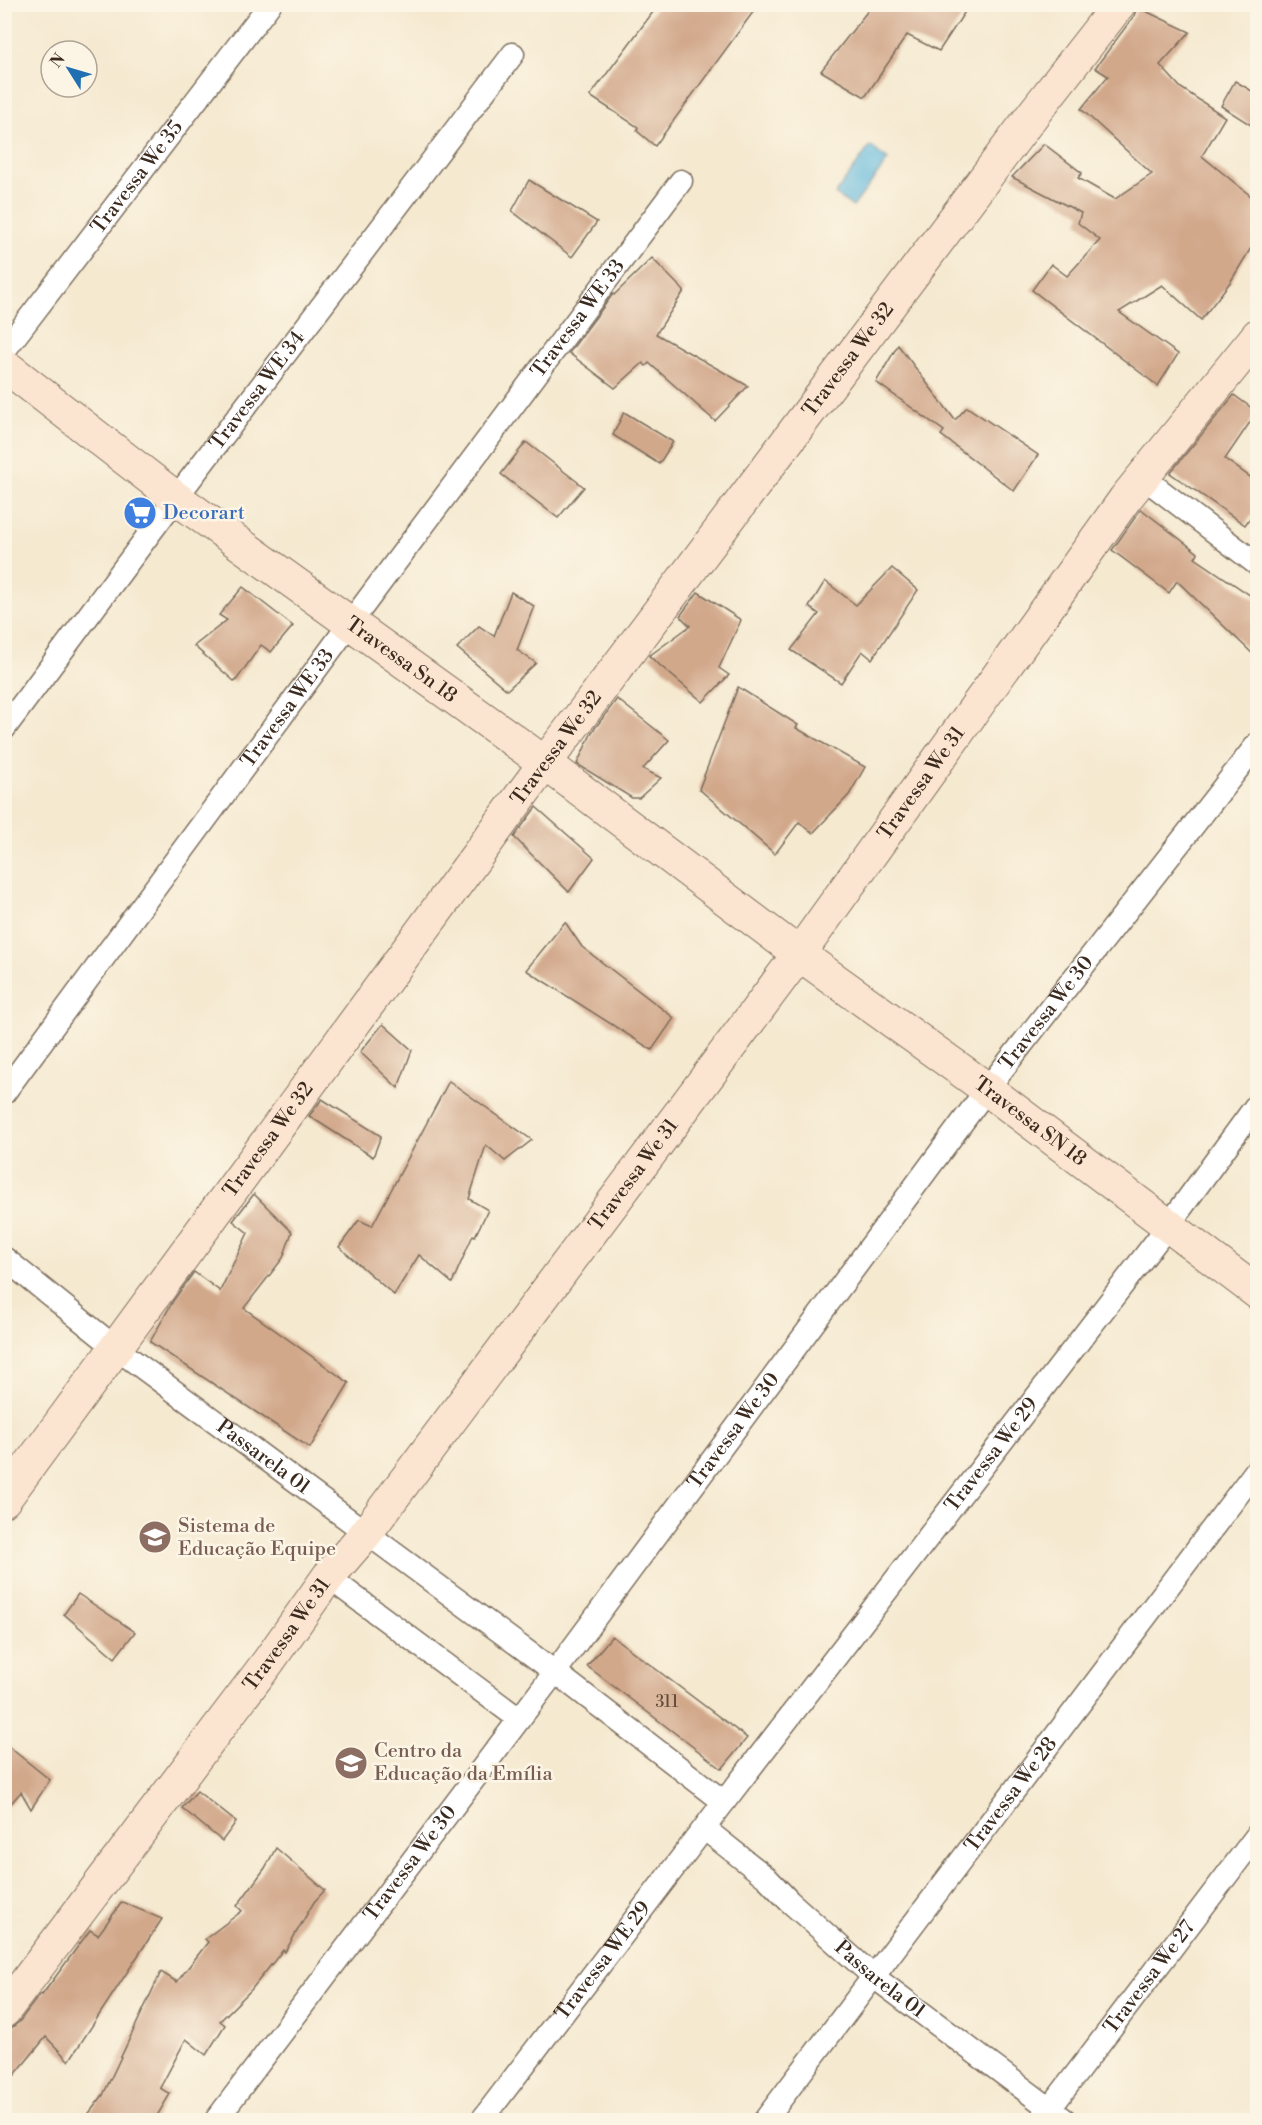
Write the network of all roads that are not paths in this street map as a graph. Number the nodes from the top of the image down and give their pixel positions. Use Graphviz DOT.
graph roads {
  1 [pos="270,4"];
  2 [pos="1119,4"];
  3 [pos="513,54"];
  4 [pos="681,180"];
  5 [pos="1257,334"];
  6 [pos="4,351"];
  7 [pos="4,365"];
  8 [pos="1144,478"];
  9 [pos="176,498"];
  10 [pos="1257,566"];
  11 [pos="351,622"];
  12 [pos="4,729"];
  13 [pos="1257,743"];
  14 [pos="545,763"];
  15 [pos="799,954"];
  16 [pos="987,1089"];
  17 [pos="4,1093"];
  18 [pos="1257,1104"];
  19 [pos="1168,1226"];
  20 [pos="4,1258"];
  21 [pos="1257,1293"];
  22 [pos="117,1349"];
  23 [pos="1257,1468"];
  24 [pos="4,1500"];
  25 [pos="366,1533"];
  26 [pos="328,1577"];
  27 [pos="555,1672"];
  28 [pos="519,1719"];
  29 [pos="724,1802"];
  30 [pos="705,1829"];
  31 [pos="1257,1834"];
  32 [pos="874,1977"];
  33 [pos="4,2011"];
  34 [pos="1052,2117"];
  35 [pos="216,2121"];
  36 [pos="482,2121"];
  37 [pos="765,2121"];
  1 -- 6 [label="street, Travessa We 35"];
  2 -- 14 [label="street, Travessa We 32"];
  3 -- 9 [label="street, Travessa WE 34"];
  4 -- 11 [label="street, Travessa WE 33"];
  5 -- 8 [label="street, Travessa We 31"];
  7 -- 9 [label="street, Travessa Sn 18"];
  8 -- 10 [label="street"];
  8 -- 15 [label="street, Travessa We 31"];
  9 -- 11 [label="street, Travessa Sn 18"];
  9 -- 12 [label="street, Travessa WE 34"];
  11 -- 14 [label="street, Travessa Sn 18"];
  11 -- 17 [label="street, Travessa WE 33"];
  13 -- 16 [label="street, Travessa We 30"];
  14 -- 15 [label="street, Travessa Sn 18"];
  14 -- 22 [label="street, Travessa We 32"];
  15 -- 16 [label="street, Travessa SN 18"];
  15 -- 25 [label="street, Travessa We 31"];
  16 -- 19 [label="street, Travessa SN 18"];
  16 -- 27 [label="street, Travessa We 30"];
  18 -- 19 [label="street, Travessa We 29"];
  19 -- 21 [label="street, Travessa SN 18"];
  19 -- 29 [label="street, Travessa We 29"];
  20 -- 22 [label="street, Passarela 01"];
  22 -- 24 [label="street, Travessa We 32"];
  22 -- 25 [label="street, Passarela 01"];
  23 -- 32 [label="street, Travessa We 28"];
  25 -- 26 [label="street, Travessa We 31"];
  25 -- 27 [label="street, Passarela 01"];
  26 -- 28 [label="street"];
  26 -- 33 [label="street, Travessa We 31"];
  27 -- 28 [label="street, Travessa We 30"];
  27 -- 29 [label="street, Passarela 01"];
  28 -- 35 [label="street, Travessa We 30"];
  29 -- 30 [label="street, Travessa WE 29"];
  30 -- 32 [label="street, Passarela 01"];
  30 -- 36 [label="street, Travessa WE 29"];
  31 -- 34 [label="street, Travessa We 27"];
  32 -- 34 [label="street, Passarela 01"];
  32 -- 37 [label="street, Travessa We 28"];
}
